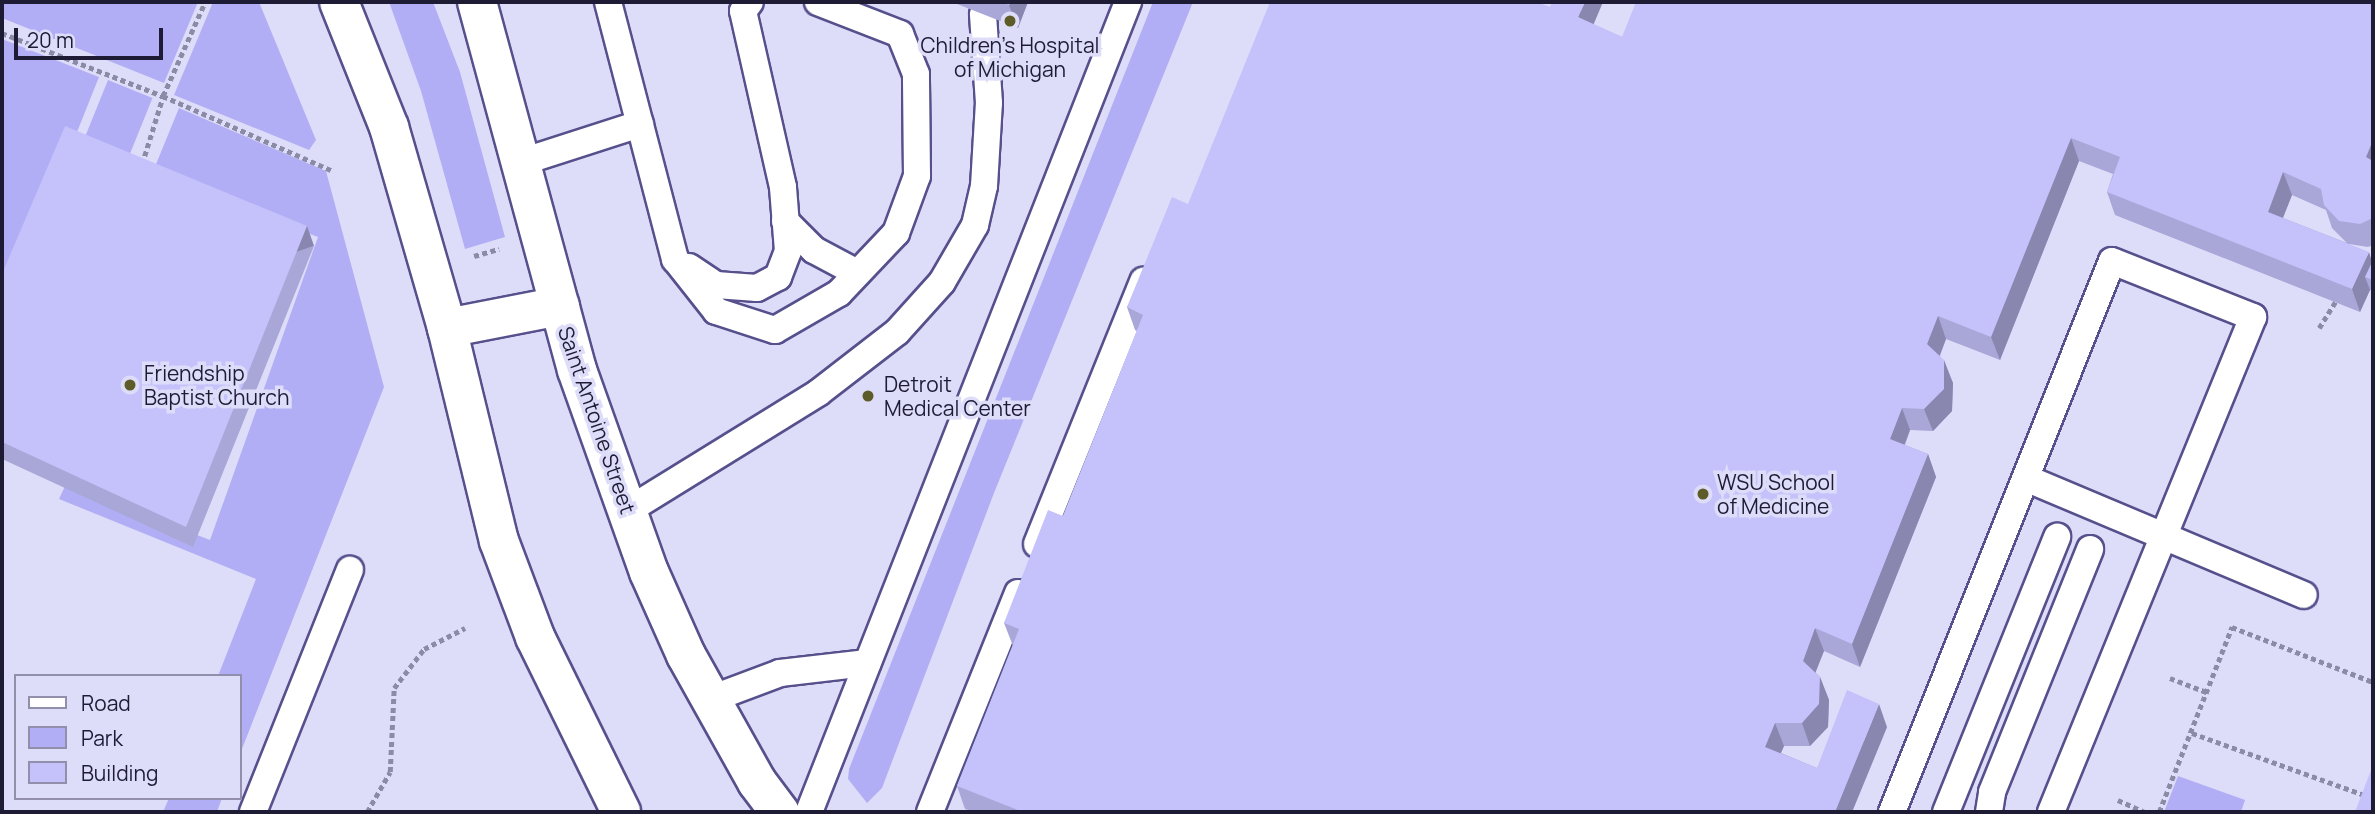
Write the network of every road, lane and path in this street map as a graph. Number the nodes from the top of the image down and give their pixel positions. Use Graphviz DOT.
graph roads {
  1 [pos="205,2"];
  2 [pos="339,2"];
  3 [pos="477,2"];
  4 [pos="608,2"];
  5 [pos="750,2"];
  6 [pos="818,2"];
  7 [pos="1128,2"];
  8 [pos="983,14"];
  9 [pos="2,33"];
  10 [pos="163,96"];
  11 [pos="640,124"];
  12 [pos="522,162"];
  13 [pos="331,170"];
  14 [pos="139,173"];
  15 [pos="785,221"];
  16 [pos="507,247"];
  17 [pos="465,259"];
  18 [pos="675,259"];
  19 [pos="857,273"];
  20 [pos="1145,276"];
  21 [pos="2339,296"];
  22 [pos="560,306"];
  23 [pos="447,328"];
  24 [pos="2319,328"];
  25 [pos="2028,479"];
  26 [pos="627,511"];
  27 [pos="2164,536"];
  28 [pos="2057,537"];
  29 [pos="2090,549"];
  30 [pos="349,570"];
  31 [pos="2304,595"];
  32 [pos="465,628"];
  33 [pos="867,663"];
  34 [pos="2170,678"];
  35 [pos="2373,682"];
  36 [pos="2207,692"];
  37 [pos="711,699"];
  38 [pos="2192,733"];
  39 [pos="2368,784"];
  40 [pos="2118,800"];
  41 [pos="253,812"];
  42 [pos="367,812"];
  43 [pos="621,812"];
  44 [pos="780,812"];
  45 [pos="809,812"];
  46 [pos="930,812"];
  47 [pos="1892,812"];
  48 [pos="1946,812"];
  49 [pos="1989,812"];
  50 [pos="2051,812"];
  51 [pos="2145,812"];
  52 [pos="2159,812"];
  1 -- 10 [label="path"];
  2 -- 23 [label="street"];
  3 -- 12 [label="street, Saint Antoine Street"];
  4 -- 11 [label="lane"];
  5 -- 15 [label="lane"];
  6 -- 19 [label="lane"];
  7 -- 33 [label="lane"];
  8 -- 26 [label="lane"];
  9 -- 10 [label="path"];
  10 -- 13 [label="path"];
  10 -- 14 [label="path"];
  11 -- 12 [label="lane"];
  11 -- 18 [label="lane"];
  12 -- 22 [label="street, Saint Antoine Street"];
  15 -- 18 [label="lane"];
  15 -- 19 [label="lane"];
  16 -- 17 [label="path"];
  18 -- 19 [label="lane"];
  20 -- 46 [label="lane"];
  21 -- 24 [label="path"];
  22 -- 23 [label="street"];
  22 -- 26 [label="street, Saint Antoine Street"];
  23 -- 43 [label="street"];
  25 -- 27 [label="lane"];
  25 -- 27 [label="lane"];
  25 -- 47 [label="lane"];
  26 -- 37 [label="street, Saint Antoine Street"];
  27 -- 31 [label="lane"];
  27 -- 50 [label="lane"];
  28 -- 48 [label="lane"];
  29 -- 49 [label="lane"];
  30 -- 41 [label="lane"];
  32 -- 42 [label="path"];
  33 -- 37 [label="lane"];
  33 -- 45 [label="lane"];
  34 -- 36 [label="path"];
  35 -- 36 [label="path"];
  36 -- 38 [label="path"];
  37 -- 44 [label="street, Saint Antoine Street"];
  38 -- 39 [label="path"];
  38 -- 52 [label="path"];
  40 -- 51 [label="path"];
}
